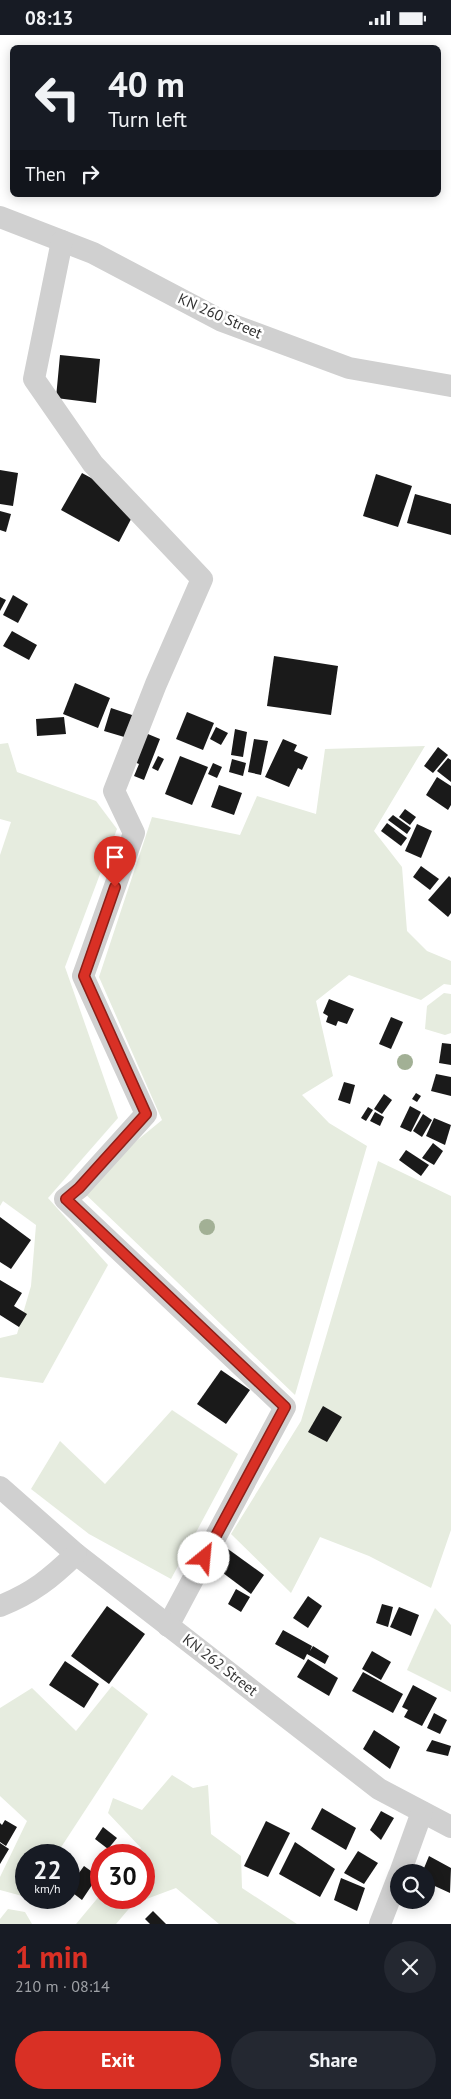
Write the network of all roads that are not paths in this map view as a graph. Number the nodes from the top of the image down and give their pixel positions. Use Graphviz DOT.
graph roads {
  1 [pos="0,217"];
  2 [pos="62,241"];
  3 [pos="451,385"];
  4 [pos="0,1487"];
  5 [pos="76,1555"];
  6 [pos="0,1605"];
  7 [pos="168,1626"];
  8 [pos="422,1812"];
  9 [pos="451,1827"];
  10 [pos="403,1864"];
  11 [pos="390,1898"];
  12 [pos="380,1924"];
  1 -- 2 [label="street, KN 260 Street"];
  2 -- 3 [label="street, KN 260 Street"];
  2 -- 7 [label="street"];
  4 -- 5 [label="street, KN 262 Street"];
  5 -- 6 [label="street"];
  5 -- 7 [label="street, KN 262 Street"];
  7 -- 8 [label="street, KN 262 Street"];
  8 -- 9 [label="street, KN 262 Street"];
  8 -- 10 [label="street"];
  11 -- 12 [label="street"];
}
